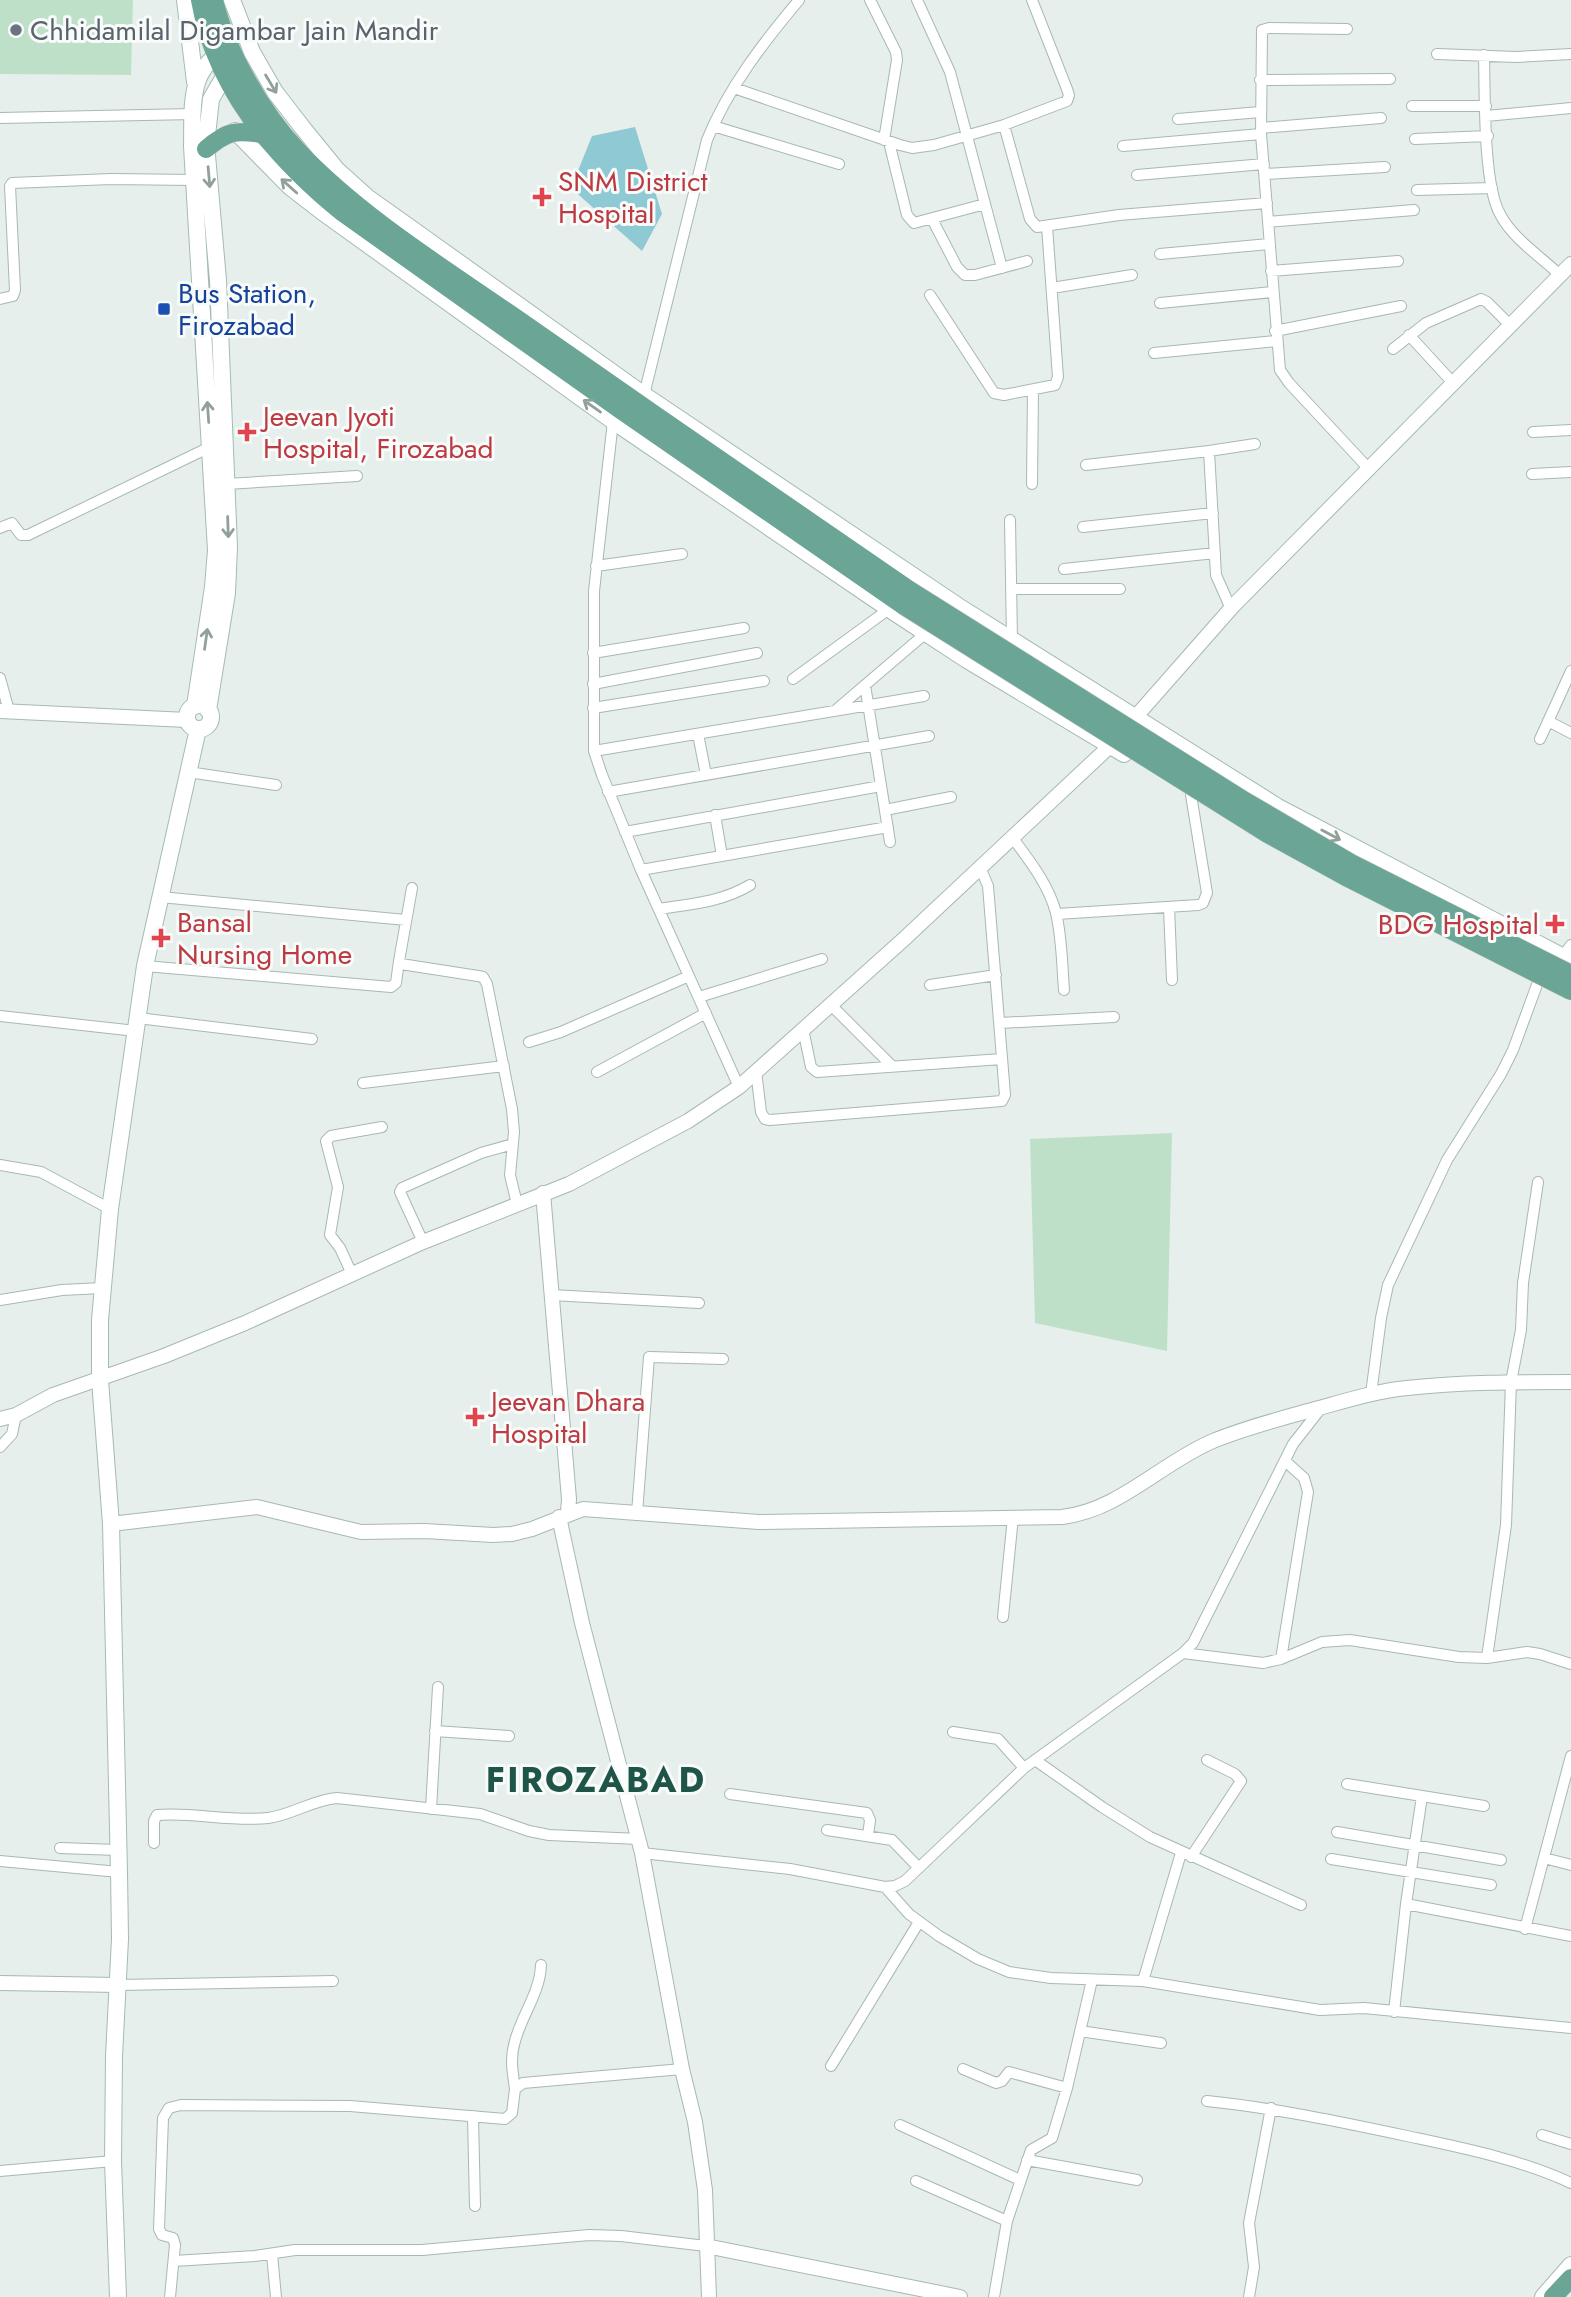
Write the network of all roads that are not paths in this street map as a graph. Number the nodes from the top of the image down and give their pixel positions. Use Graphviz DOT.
graph roads {
  1 [pos="185,0"];
  2 [pos="200,0"];
  3 [pos="214,0"];
  4 [pos="232,0"];
  5 [pos="799,0"];
  6 [pos="870,0"];
  7 [pos="917,0"];
  8 [pos="1032,0"];
  9 [pos="1347,29"];
  10 [pos="232,48"];
  11 [pos="1437,54"];
  12 [pos="1571,54"];
  13 [pos="1484,55"];
  14 [pos="240,67"];
  15 [pos="1390,79"];
  16 [pos="1260,80"];
  17 [pos="195,84"];
  18 [pos="734,88"];
  19 [pos="1412,106"];
  20 [pos="1571,108"];
  21 [pos="1486,111"];
  22 [pos="1260,112"];
  23 [pos="192,114"];
  24 [pos="0,118"];
  25 [pos="1381,118"];
  26 [pos="1178,119"];
  27 [pos="1004,125"];
  28 [pos="713,126"];
  29 [pos="235,131"];
  30 [pos="1261,131"];
  31 [pos="262,134"];
  32 [pos="968,136"];
  33 [pos="1488,136"];
  34 [pos="1415,139"];
  35 [pos="886,141"];
  36 [pos="1123,146"];
  37 [pos="206,149"];
  38 [pos="839,164"];
  39 [pos="1385,167"];
  40 [pos="1264,169"];
  41 [pos="1138,175"];
  42 [pos="194,180"];
  43 [pos="1492,188"];
  44 [pos="1417,190"];
  45 [pos="1267,203"];
  46 [pos="985,204"];
  47 [pos="1414,210"];
  48 [pos="932,219"];
  49 [pos="1268,222"];
  50 [pos="1047,226"];
  51 [pos="1269,244"];
  52 [pos="1160,254"];
  53 [pos="1027,261"];
  54 [pos="1398,261"];
  55 [pos="1571,264"];
  56 [pos="1002,268"];
  57 [pos="1271,271"];
  58 [pos="1132,275"];
  59 [pos="1560,275"];
  60 [pos="1052,288"];
  61 [pos="1273,292"];
  62 [pos="930,295"];
  63 [pos="0,299"];
  64 [pos="1160,303"];
  65 [pos="1401,306"];
  66 [pos="1511,326"];
  67 [pos="1409,335"];
  68 [pos="1276,336"];
  69 [pos="203,339"];
  70 [pos="220,339"];
  71 [pos="1393,349"];
  72 [pos="1154,353"];
  73 [pos="1454,384"];
  74 [pos="1033,390"];
  75 [pos="644,394"];
  76 [pos="613,421"];
  77 [pos="1571,430"];
  78 [pos="1533,432"];
  79 [pos="1255,444"];
  80 [pos="210,447"];
  81 [pos="1209,451"];
  82 [pos="1086,464"];
  83 [pos="1369,469"];
  84 [pos="1571,471"];
  85 [pos="1532,474"];
  86 [pos="357,476"];
  87 [pos="226,484"];
  88 [pos="1032,484"];
  89 [pos="1213,513"];
  90 [pos="1010,520"];
  91 [pos="1083,527"];
  92 [pos="0,528"];
  93 [pos="682,554"];
  94 [pos="1215,554"];
  95 [pos="596,566"];
  96 [pos="1064,569"];
  97 [pos="1011,589"];
  98 [pos="1120,589"];
  99 [pos="902,602"];
  100 [pos="1231,609"];
  101 [pos="744,628"];
  102 [pos="926,633"];
  103 [pos="1012,640"];
  104 [pos="593,653"];
  105 [pos="757,653"];
  106 [pos="1571,671"];
  107 [pos="0,677"];
  108 [pos="793,679"];
  109 [pos="764,681"];
  110 [pos="593,684"];
  111 [pos="865,685"];
  112 [pos="924,696"];
  113 [pos="868,704"];
  114 [pos="593,708"];
  115 [pos="836,710"];
  116 [pos="5,711"];
  117 [pos="197,716"];
  118 [pos="1135,717"];
  119 [pos="1548,721"];
  120 [pos="1571,733"];
  121 [pos="698,734"];
  122 [pos="929,736"];
  123 [pos="1540,739"];
  124 [pos="874,746"];
  125 [pos="1110,746"];
  126 [pos="594,751"];
  127 [pos="188,772"];
  128 [pos="706,775"];
  129 [pos="276,785"];
  130 [pos="881,786"];
  131 [pos="608,792"];
  132 [pos="1191,795"];
  133 [pos="951,797"];
  134 [pos="885,810"];
  135 [pos="715,815"];
  136 [pos="888,827"];
  137 [pos="625,832"];
  138 [pos="1012,837"];
  139 [pos="891,842"];
  140 [pos="722,856"];
  141 [pos="980,867"];
  142 [pos="641,870"];
  143 [pos="750,885"];
  144 [pos="412,888"];
  145 [pos="160,897"];
  146 [pos="1169,907"];
  147 [pos="659,909"];
  148 [pos="1057,914"];
  149 [pos="406,920"];
  150 [pos="1568,954"];
  151 [pos="822,959"];
  152 [pos="399,961"];
  153 [pos="145,965"];
  154 [pos="1571,974"];
  155 [pos="996,975"];
  156 [pos="689,976"];
  157 [pos="1172,980"];
  158 [pos="1538,982"];
  159 [pos="930,985"];
  160 [pos="1064,990"];
  161 [pos="1571,991"];
  162 [pos="699,997"];
  163 [pos="1571,999"];
  164 [pos="830,1004"];
  165 [pos="706,1013"];
  166 [pos="0,1016"];
  167 [pos="1114,1017"];
  168 [pos="1000,1023"];
  169 [pos="137,1024"];
  170 [pos="803,1028"];
  171 [pos="312,1039"];
  172 [pos="529,1042"];
  173 [pos="1002,1059"];
  174 [pos="504,1066"];
  175 [pos="893,1067"];
  176 [pos="756,1071"];
  177 [pos="597,1072"];
  178 [pos="363,1083"];
  179 [pos="739,1087"];
  180 [pos="382,1127"];
  181 [pos="513,1144"];
  182 [pos="0,1165"];
  183 [pos="1538,1182"];
  184 [pos="543,1193"];
  185 [pos="517,1203"];
  186 [pos="110,1209"];
  187 [pos="423,1242"];
  188 [pos="352,1274"];
  189 [pos="103,1288"];
  190 [pos="551,1295"];
  191 [pos="0,1300"];
  192 [pos="699,1303"];
  193 [pos="723,1359"];
  194 [pos="100,1380"];
  195 [pos="1511,1382"];
  196 [pos="1571,1382"];
  197 [pos="1371,1394"];
  198 [pos="1322,1407"];
  199 [pos="16,1415"];
  200 [pos="0,1419"];
  201 [pos="0,1447"];
  202 [pos="1285,1461"];
  203 [pos="637,1513"];
  204 [pos="564,1515"];
  205 [pos="1013,1517"];
  206 [pos="111,1524"];
  207 [pos="1003,1617"];
  208 [pos="1183,1653"];
  209 [pos="1487,1658"];
  210 [pos="1281,1659"];
  211 [pos="1571,1664"];
  212 [pos="438,1687"];
  213 [pos="435,1731"];
  214 [pos="953,1732"];
  215 [pos="509,1736"];
  216 [pos="1571,1756"];
  217 [pos="1035,1760"];
  218 [pos="1207,1760"];
  219 [pos="1024,1768"];
  220 [pos="1347,1784"];
  221 [pos="730,1794"];
  222 [pos="1422,1796"];
  223 [pos="1484,1806"];
  224 [pos="431,1809"];
  225 [pos="827,1830"];
  226 [pos="1337,1832"];
  227 [pos="868,1836"];
  228 [pos="153,1843"];
  229 [pos="1416,1845"];
  230 [pos="641,1846"];
  231 [pos="60,1848"];
  232 [pos="118,1850"];
  233 [pos="1186,1855"];
  234 [pos="1544,1858"];
  235 [pos="1331,1860"];
  236 [pos="1501,1860"];
  237 [pos="0,1861"];
  238 [pos="1571,1865"];
  239 [pos="919,1868"];
  240 [pos="119,1872"];
  241 [pos="1411,1872"];
  242 [pos="1491,1885"];
  243 [pos="885,1887"];
  244 [pos="1406,1904"];
  245 [pos="1301,1905"];
  246 [pos="919,1922"];
  247 [pos="1525,1929"];
  248 [pos="1571,1936"];
  249 [pos="541,1965"];
  250 [pos="1092,1980"];
  251 [pos="333,1981"];
  252 [pos="1143,1981"];
  253 [pos="0,1983"];
  254 [pos="118,1985"];
  255 [pos="1394,2012"];
  256 [pos="1571,2028"];
  257 [pos="1080,2031"];
  258 [pos="1161,2043"];
  259 [pos="831,2066"];
  260 [pos="682,2069"];
  261 [pos="963,2069"];
  262 [pos="1066,2088"];
  263 [pos="515,2089"];
  264 [pos="1208,2101"];
  265 [pos="1271,2108"];
  266 [pos="473,2116"];
  267 [pos="900,2125"];
  268 [pos="1542,2135"];
  269 [pos="1571,2144"];
  270 [pos="1027,2160"];
  271 [pos="113,2161"];
  272 [pos="0,2171"];
  273 [pos="1137,2179"];
  274 [pos="1020,2180"];
  275 [pos="916,2181"];
  276 [pos="1571,2183"];
  277 [pos="475,2206"];
  278 [pos="1007,2221"];
  279 [pos="706,2246"];
  280 [pos="272,2254"];
  281 [pos="174,2261"];
  282 [pos="1571,2265"];
  283 [pos="1571,2277"];
  284 [pos="118,2297"];
  285 [pos="170,2297"];
  286 [pos="276,2297"];
  287 [pos="709,2297"];
  288 [pos="960,2297"];
  289 [pos="994,2297"];
  290 [pos="1249,2297"];
  291 [pos="1544,2297"];
  292 [pos="1553,2297"];
  1 -- 17 [label="main road"];
  2 -- 10 [label="main road"];
  3 -- 10 [label="main road"];
  4 -- 10 [label="main road"];
  5 -- 18 [label="street"];
  6 -- 35 [label="street"];
  7 -- 32 [label="street"];
  8 -- 27 [label="street"];
  9 -- 16 [label="street"];
  10 -- 14 [label="main road"];
  10 -- 14 [label="main road"];
  10 -- 17 [label="main road"];
  11 -- 13 [label="street"];
  12 -- 13 [label="street"];
  13 -- 21 [label="street"];
  14 -- 31 [label="main road"];
  14 -- 37 [label="main road"];
  14 -- 75 [label="main road, one-way"];
  14 -- 99 [label="main road"];
  15 -- 16 [label="street"];
  16 -- 22 [label="street"];
  17 -- 23 [label="main road"];
  18 -- 28 [label="street"];
  18 -- 35 [label="street"];
  19 -- 21 [label="street"];
  20 -- 21 [label="street"];
  21 -- 33 [label="street"];
  22 -- 26 [label="street"];
  22 -- 30 [label="street"];
  23 -- 24 [label="street"];
  23 -- 42 [label="main road"];
  25 -- 30 [label="street"];
  27 -- 32 [label="street"];
  27 -- 50 [label="street"];
  28 -- 38 [label="street"];
  28 -- 75 [label="street"];
  29 -- 31 [label="main road"];
  29 -- 37 [label="main road"];
  76 -- 29 [label="main road, one-way"];
  30 -- 36 [label="street"];
  30 -- 40 [label="street"];
  31 -- 99 [label="main road"];
  32 -- 35 [label="street"];
  32 -- 46 [label="street"];
  33 -- 34 [label="street"];
  33 -- 43 [label="street"];
  35 -- 48 [label="street"];
  37 -- 70 [label="main road, one-way"];
  39 -- 40 [label="street"];
  40 -- 41 [label="street"];
  40 -- 45 [label="street"];
  42 -- 63 [label="street"];
  42 -- 69 [label="main road"];
  43 -- 44 [label="street"];
  43 -- 59 [label="street"];
  45 -- 49 [label="street"];
  45 -- 50 [label="street"];
  46 -- 48 [label="street"];
  46 -- 56 [label="street"];
  47 -- 49 [label="street"];
  48 -- 56 [label="street"];
  49 -- 51 [label="street"];
  50 -- 60 [label="street"];
  51 -- 52 [label="street"];
  51 -- 57 [label="street"];
  53 -- 56 [label="street"];
  54 -- 57 [label="street"];
  55 -- 59 [label="street"];
  57 -- 61 [label="street"];
  58 -- 60 [label="street"];
  59 -- 66 [label="street"];
  60 -- 74 [label="street"];
  61 -- 64 [label="street"];
  61 -- 68 [label="street"];
  62 -- 74 [label="street"];
  65 -- 68 [label="street"];
  66 -- 67 [label="street"];
  66 -- 73 [label="street"];
  67 -- 71 [label="street"];
  67 -- 73 [label="street"];
  68 -- 72 [label="street"];
  68 -- 83 [label="street"];
  69 -- 70 [label="main road"];
  80 -- 69 [label="main road, one-way"];
  70 -- 87 [label="main road"];
  73 -- 83 [label="street"];
  74 -- 88 [label="street"];
  75 -- 103 [label="main road"];
  76 -- 95 [label="street"];
  76 -- 99 [label="main road"];
  77 -- 78 [label="street"];
  79 -- 81 [label="street"];
  80 -- 92 [label="street"];
  117 -- 80 [label="main road, one-way"];
  81 -- 82 [label="street"];
  81 -- 89 [label="street"];
  83 -- 100 [label="street"];
  84 -- 85 [label="street"];
  86 -- 87 [label="street"];
  87 -- 117 [label="main road, one-way"];
  89 -- 91 [label="street"];
  89 -- 94 [label="street"];
  90 -- 97 [label="street"];
  93 -- 95 [label="street"];
  94 -- 96 [label="street"];
  94 -- 100 [label="street"];
  95 -- 104 [label="street"];
  97 -- 98 [label="street"];
  97 -- 103 [label="street"];
  99 -- 102 [label="main road"];
  99 -- 108 [label="street"];
  99 -- 154 [label="main road, bridge"];
  99 -- 161 [label="main road, bridge"];
  100 -- 118 [label="street"];
  101 -- 104 [label="street"];
  102 -- 111 [label="street"];
  102 -- 125 [label="main road"];
  103 -- 118 [label="main road"];
  104 -- 110 [label="street"];
  105 -- 110 [label="street"];
  106 -- 119 [label="street"];
  107 -- 116 [label="street"];
  109 -- 114 [label="street"];
  110 -- 114 [label="street"];
  111 -- 113 [label="street"];
  111 -- 115 [label="street"];
  112 -- 113 [label="street"];
  113 -- 115 [label="street"];
  113 -- 124 [label="street"];
  114 -- 126 [label="street"];
  115 -- 121 [label="street"];
  116 -- 117 [label="street"];
  117 -- 127 [label="main road"];
  118 -- 125 [label="street"];
  118 -- 150 [label="main road, one-way"];
  119 -- 120 [label="street"];
  119 -- 123 [label="street"];
  121 -- 126 [label="street"];
  121 -- 128 [label="street"];
  122 -- 124 [label="street"];
  124 -- 128 [label="street"];
  124 -- 130 [label="street"];
  125 -- 132 [label="main road"];
  125 -- 138 [label="street"];
  126 -- 131 [label="street"];
  127 -- 129 [label="street"];
  127 -- 145 [label="main road"];
  128 -- 131 [label="street"];
  130 -- 134 [label="street"];
  130 -- 135 [label="street"];
  131 -- 137 [label="street"];
  132 -- 146 [label="street"];
  132 -- 158 [label="main road"];
  133 -- 134 [label="street"];
  134 -- 136 [label="street"];
  135 -- 137 [label="street"];
  135 -- 140 [label="street"];
  136 -- 139 [label="street"];
  136 -- 140 [label="street"];
  137 -- 142 [label="street"];
  138 -- 141 [label="street"];
  138 -- 148 [label="street"];
  140 -- 142 [label="street"];
  141 -- 155 [label="street"];
  141 -- 164 [label="street"];
  142 -- 147 [label="street"];
  143 -- 147 [label="street"];
  144 -- 149 [label="street"];
  145 -- 149 [label="street"];
  145 -- 153 [label="main road"];
  146 -- 148 [label="street"];
  146 -- 157 [label="street"];
  147 -- 156 [label="street"];
  148 -- 160 [label="street"];
  149 -- 152 [label="street"];
  151 -- 162 [label="street"];
  152 -- 153 [label="street"];
  152 -- 174 [label="street"];
  153 -- 169 [label="main road"];
  155 -- 159 [label="street"];
  155 -- 168 [label="street"];
  156 -- 162 [label="street"];
  156 -- 172 [label="street"];
  158 -- 163 [label="main road"];
  158 -- 197 [label="street"];
  162 -- 165 [label="street"];
  164 -- 170 [label="street"];
  164 -- 175 [label="street"];
  165 -- 177 [label="street"];
  165 -- 179 [label="street"];
  166 -- 169 [label="street"];
  167 -- 168 [label="street"];
  168 -- 173 [label="street"];
  169 -- 171 [label="street"];
  169 -- 186 [label="main road"];
  170 -- 175 [label="street"];
  170 -- 176 [label="street"];
  173 -- 175 [label="street"];
  173 -- 176 [label="street"];
  174 -- 178 [label="street"];
  174 -- 181 [label="street"];
  176 -- 179 [label="street"];
  179 -- 184 [label="street"];
  180 -- 188 [label="street"];
  181 -- 185 [label="street"];
  181 -- 187 [label="street"];
  182 -- 186 [label="street"];
  183 -- 195 [label="street"];
  184 -- 185 [label="street"];
  184 -- 190 [label="street"];
  185 -- 187 [label="street"];
  186 -- 189 [label="main road"];
  187 -- 188 [label="street"];
  188 -- 194 [label="street"];
  189 -- 191 [label="street"];
  189 -- 194 [label="main road"];
  190 -- 192 [label="street"];
  190 -- 204 [label="street"];
  193 -- 203 [label="street"];
  194 -- 199 [label="street"];
  194 -- 206 [label="main road"];
  195 -- 196 [label="street"];
  195 -- 197 [label="street"];
  195 -- 209 [label="street"];
  197 -- 198 [label="street"];
  198 -- 202 [label="street"];
  198 -- 205 [label="street"];
  199 -- 200 [label="street"];
  199 -- 201 [label="street"];
  202 -- 208 [label="street"];
  202 -- 210 [label="street"];
  203 -- 204 [label="street"];
  203 -- 205 [label="street"];
  204 -- 206 [label="street"];
  204 -- 230 [label="street"];
  205 -- 207 [label="street"];
  206 -- 232 [label="main road"];
  208 -- 210 [label="street"];
  208 -- 217 [label="street"];
  209 -- 210 [label="street"];
  209 -- 211 [label="street"];
  212 -- 213 [label="street"];
  213 -- 215 [label="street"];
  213 -- 224 [label="street"];
  214 -- 219 [label="street"];
  216 -- 234 [label="street"];
  217 -- 219 [label="street"];
  217 -- 233 [label="street"];
  218 -- 233 [label="street"];
  219 -- 239 [label="street"];
  220 -- 222 [label="street"];
  221 -- 227 [label="street"];
  222 -- 223 [label="street"];
  222 -- 229 [label="street"];
  224 -- 228 [label="street"];
  224 -- 230 [label="street"];
  225 -- 227 [label="street"];
  226 -- 229 [label="street"];
  227 -- 239 [label="street"];
  229 -- 236 [label="street"];
  229 -- 241 [label="street"];
  230 -- 243 [label="street"];
  230 -- 260 [label="street"];
  231 -- 232 [label="street"];
  232 -- 240 [label="main road"];
  233 -- 245 [label="street"];
  233 -- 252 [label="street"];
  234 -- 238 [label="street"];
  234 -- 247 [label="street"];
  235 -- 241 [label="street"];
  237 -- 240 [label="street"];
  239 -- 243 [label="street"];
  240 -- 254 [label="main road"];
  241 -- 242 [label="street"];
  241 -- 244 [label="street"];
  243 -- 246 [label="street"];
  244 -- 247 [label="street"];
  244 -- 255 [label="street"];
  246 -- 250 [label="street"];
  246 -- 259 [label="street"];
  247 -- 248 [label="street"];
  249 -- 263 [label="street"];
  250 -- 252 [label="street"];
  250 -- 257 [label="street"];
  251 -- 254 [label="street"];
  252 -- 255 [label="street"];
  253 -- 254 [label="street"];
  254 -- 271 [label="main road"];
  255 -- 256 [label="street"];
  257 -- 258 [label="street"];
  257 -- 262 [label="street"];
  260 -- 263 [label="street"];
  260 -- 279 [label="street"];
  261 -- 262 [label="street"];
  262 -- 270 [label="street"];
  263 -- 266 [label="street"];
  264 -- 265 [label="street"];
  265 -- 276 [label="street"];
  265 -- 290 [label="street"];
  266 -- 277 [label="street"];
  266 -- 281 [label="street"];
  267 -- 274 [label="street"];
  268 -- 269 [label="street"];
  270 -- 273 [label="street"];
  270 -- 274 [label="street"];
  271 -- 272 [label="street"];
  271 -- 284 [label="main road"];
  274 -- 278 [label="street"];
  275 -- 278 [label="street"];
  278 -- 289 [label="street"];
  279 -- 280 [label="street"];
  279 -- 287 [label="street"];
  279 -- 288 [label="street"];
  280 -- 281 [label="street"];
  280 -- 286 [label="street"];
  281 -- 285 [label="street"];
  282 -- 291 [label="main road"];
  283 -- 292 [label="main road"];
}
